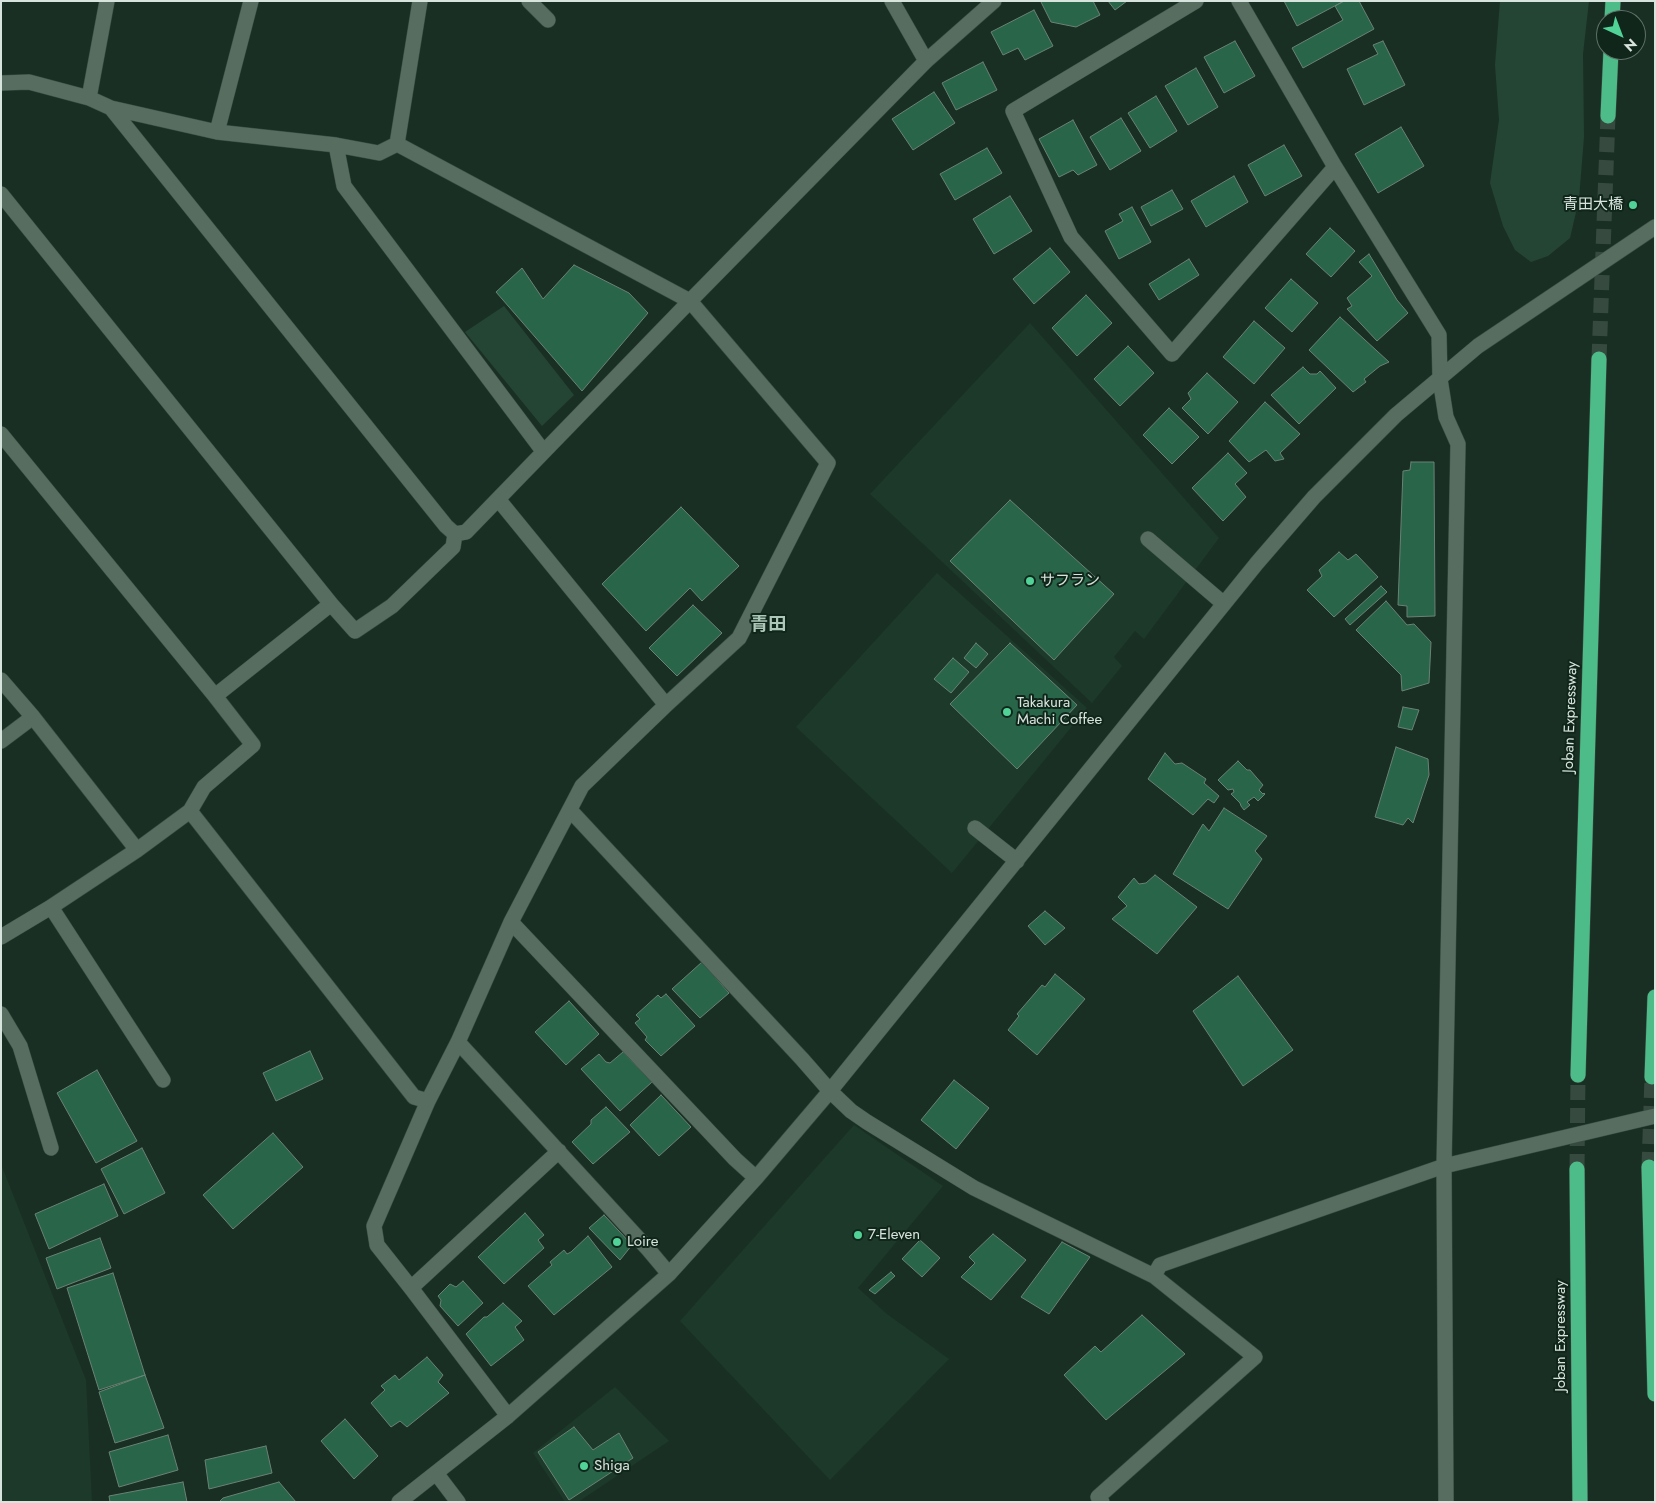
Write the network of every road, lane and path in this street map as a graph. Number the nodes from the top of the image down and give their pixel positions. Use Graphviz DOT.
graph roads {
  1 [pos="107,1"];
  2 [pos="251,1"];
  3 [pos="420,1"];
  4 [pos="529,1"];
  5 [pos="892,1"];
  6 [pos="994,1"];
  7 [pos="1196,1"];
  8 [pos="1240,1"];
  9 [pos="548,20"];
  10 [pos="1611,60"];
  11 [pos="926,61"];
  12 [pos="1,83"];
  13 [pos="89,98"];
  14 [pos="111,108"];
  15 [pos="1608,116"];
  16 [pos="217,132"];
  17 [pos="397,144"];
  18 [pos="336,145"];
  19 [pos="1335,167"];
  20 [pos="1,194"];
  21 [pos="1655,227"];
  22 [pos="690,300"];
  23 [pos="1599,359"];
  24 [pos="1440,379"];
  25 [pos="1,434"];
  26 [pos="543,451"];
  27 [pos="498,499"];
  28 [pos="455,534"];
  29 [pos="1148,539"];
  30 [pos="331,604"];
  31 [pos="1224,604"];
  32 [pos="1,680"];
  33 [pos="215,696"];
  34 [pos="666,705"];
  35 [pos="33,717"];
  36 [pos="1,741"];
  37 [pos="570,810"];
  38 [pos="190,811"];
  39 [pos="975,828"];
  40 [pos="137,850"];
  41 [pos="1017,861"];
  42 [pos="51,907"];
  43 [pos="512,922"];
  44 [pos="1,937"];
  45 [pos="1655,997"];
  46 [pos="1,1014"];
  47 [pos="458,1042"];
  48 [pos="1578,1075"];
  49 [pos="1652,1076"];
  50 [pos="164,1080"];
  51 [pos="830,1091"];
  52 [pos="428,1101"];
  53 [pos="1655,1116"];
  54 [pos="51,1148"];
  55 [pos="559,1151"];
  56 [pos="1444,1166"];
  57 [pos="1649,1167"];
  58 [pos="1577,1169"];
  59 [pos="756,1178"];
  60 [pos="669,1274"];
  61 [pos="1154,1276"];
  62 [pos="412,1288"];
  63 [pos="1655,1394"];
  64 [pos="508,1416"];
  65 [pos="436,1473"];
  66 [pos="399,1502"];
  67 [pos="458,1502"];
  68 [pos="1102,1502"];
  69 [pos="1446,1502"];
  70 [pos="1580,1502"];
  1 -- 13 [label="street"];
  2 -- 16 [label="street"];
  3 -- 17 [label="street"];
  4 -- 9 [label="street"];
  5 -- 11 [label="street"];
  6 -- 11 [label="street"];
  7 -- 19 [label="street"];
  8 -- 19 [label="street"];
  10 -- 15 [label="highway"];
  11 -- 22 [label="street"];
  12 -- 13 [label="street"];
  13 -- 14 [label="street"];
  14 -- 16 [label="street"];
  14 -- 28 [label="street"];
  16 -- 18 [label="street"];
  17 -- 18 [label="street"];
  17 -- 22 [label="street"];
  18 -- 26 [label="street"];
  19 -- 24 [label="street"];
  20 -- 30 [label="street"];
  21 -- 24 [label="street"];
  22 -- 26 [label="street"];
  22 -- 34 [label="street"];
  23 -- 48 [label="highway, Joban Expressway"];
  24 -- 31 [label="street"];
  24 -- 56 [label="street"];
  25 -- 33 [label="street"];
  26 -- 27 [label="street"];
  27 -- 28 [label="street"];
  27 -- 34 [label="street"];
  28 -- 30 [label="street"];
  29 -- 31 [label="street"];
  30 -- 33 [label="street"];
  31 -- 41 [label="street"];
  32 -- 35 [label="street"];
  33 -- 38 [label="street"];
  34 -- 37 [label="street"];
  35 -- 36 [label="street"];
  35 -- 40 [label="street"];
  37 -- 43 [label="street"];
  37 -- 51 [label="street"];
  38 -- 40 [label="street"];
  38 -- 52 [label="street"];
  39 -- 41 [label="street"];
  40 -- 42 [label="street"];
  41 -- 51 [label="street"];
  42 -- 44 [label="street"];
  42 -- 50 [label="street"];
  43 -- 47 [label="street"];
  43 -- 59 [label="street"];
  45 -- 49 [label="highway"];
  46 -- 54 [label="street"];
  47 -- 52 [label="street"];
  47 -- 55 [label="street"];
  51 -- 59 [label="street"];
  51 -- 61 [label="street"];
  52 -- 62 [label="street"];
  53 -- 56 [label="street"];
  55 -- 60 [label="street"];
  55 -- 62 [label="street"];
  56 -- 61 [label="street"];
  56 -- 69 [label="street"];
  57 -- 63 [label="highway"];
  58 -- 70 [label="highway, Joban Expressway"];
  59 -- 60 [label="street"];
  60 -- 64 [label="street"];
  61 -- 68 [label="street"];
  62 -- 64 [label="street"];
  64 -- 65 [label="street"];
  65 -- 66 [label="street"];
  65 -- 67 [label="street"];
}
